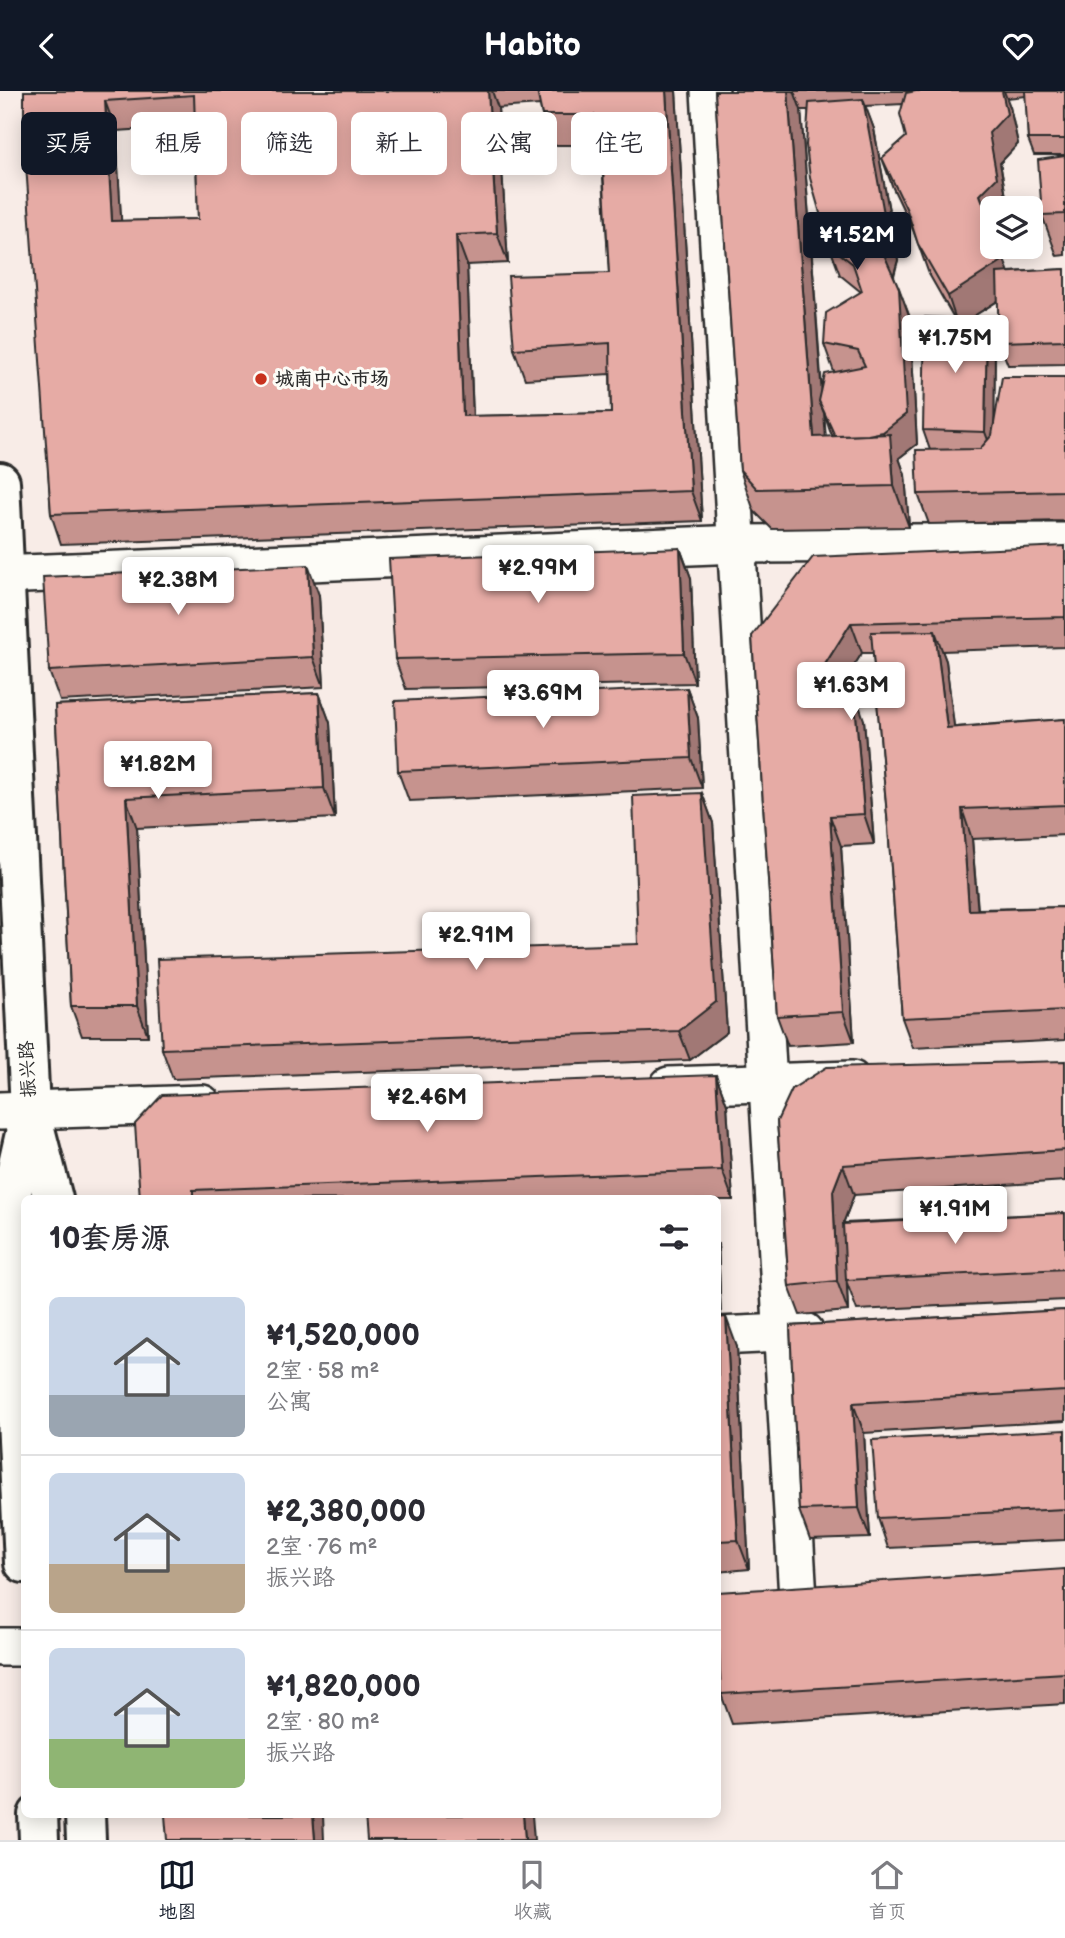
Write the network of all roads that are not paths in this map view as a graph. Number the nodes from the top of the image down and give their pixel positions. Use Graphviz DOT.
graph roads {
  1 [pos="710,91"];
  2 [pos="0,482"];
  3 [pos="1065,542"];
  4 [pos="738,544"];
  5 [pos="2,575"];
  6 [pos="890,1078"];
  7 [pos="769,1083"];
  8 [pos="643,1087"];
  9 [pos="239,1103"];
  10 [pos="15,1111"];
  11 [pos="51,1195"];
  12 [pos="837,1330"];
  13 [pos="783,1333"];
  14 [pos="721,1336"];
  15 [pos="21,1501"];
  16 [pos="798,1598"];
  17 [pos="0,1647"];
  18 [pos="21,1647"];
  19 [pos="38,1818"];
  20 [pos="85,1818"];
  21 [pos="39,1840"];
  22 [pos="86,1840"];
  1 -- 4 [label="street"];
  2 -- 5 [label="main road, 振兴路"];
  3 -- 4 [label="street"];
  4 -- 5 [label="street"];
  4 -- 7 [label="street"];
  5 -- 10 [label="main road, 振兴路"];
  6 -- 7 [label="street"];
  7 -- 8 [label="street"];
  7 -- 13 [label="street"];
  9 -- 10 [label="street"];
  10 -- 11 [label="main road, 振兴路"];
  10 -- 15 [label="main road, 振兴路"];
  12 -- 13 [label="street"];
  13 -- 14 [label="street"];
  13 -- 16 [label="street"];
  17 -- 18 [label="street"];
  19 -- 21 [label="main road"];
  20 -- 22 [label="main road"];
}
